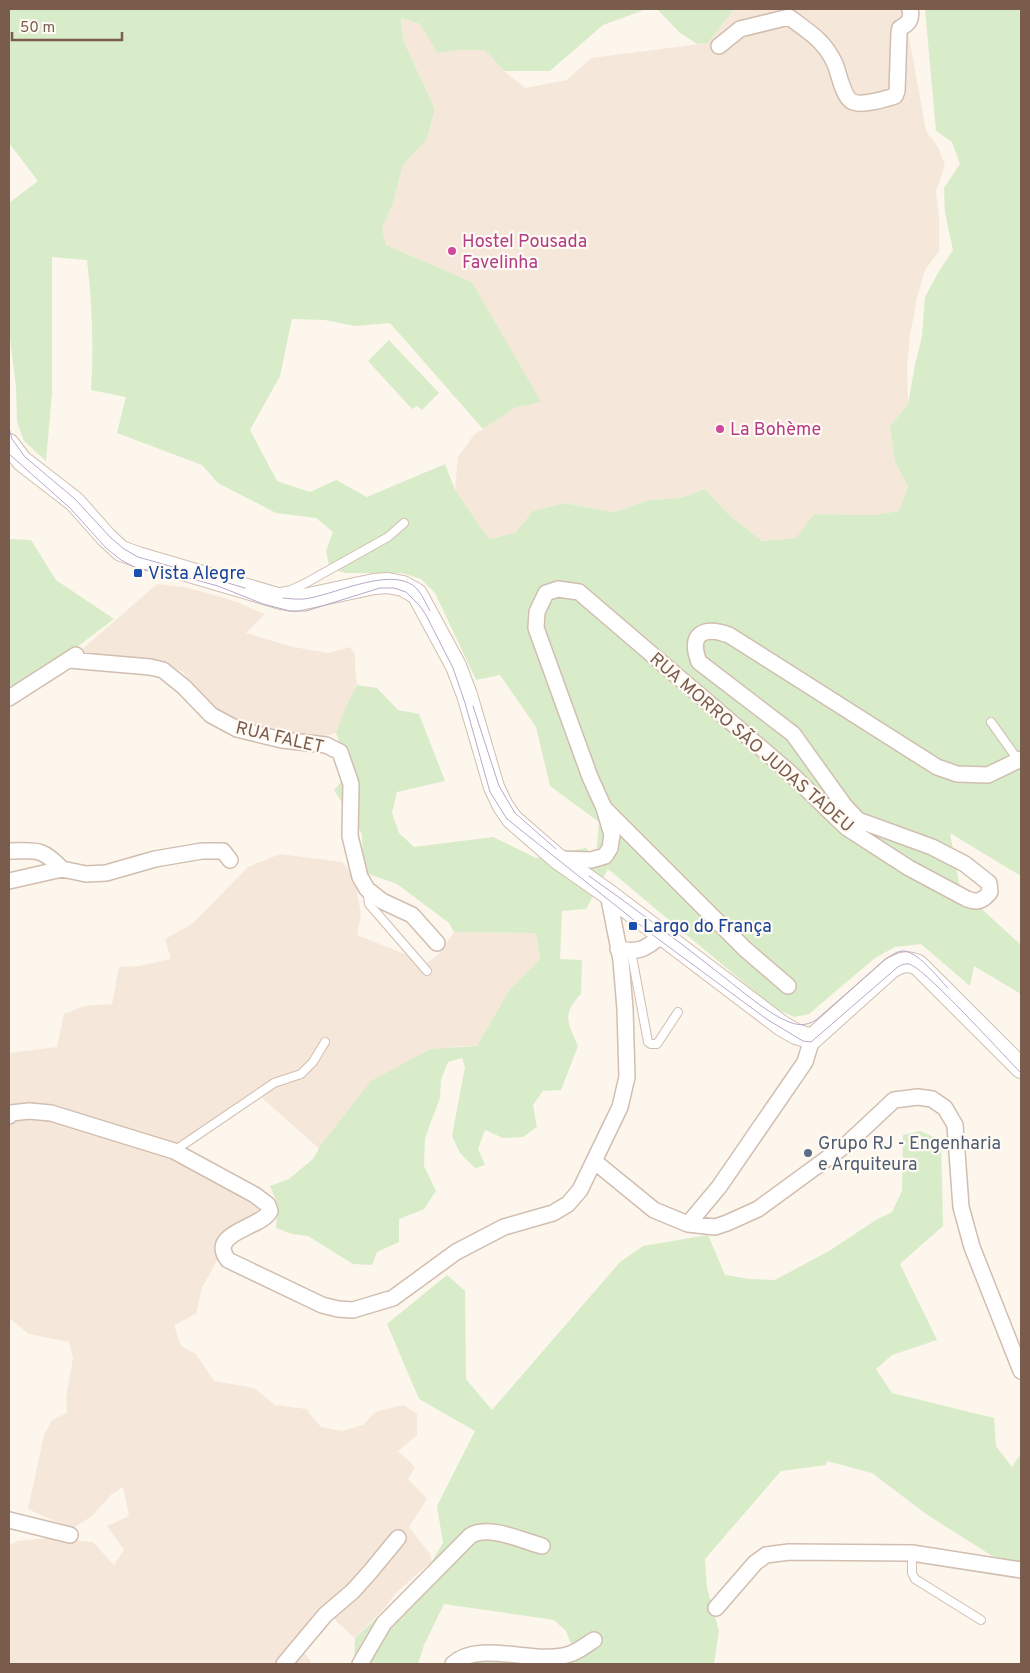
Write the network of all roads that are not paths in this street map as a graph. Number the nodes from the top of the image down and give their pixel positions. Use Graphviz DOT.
graph roads {
  1 [pos="910,9"];
  2 [pos="719,46"];
  3 [pos="9,444"];
  4 [pos="404,523"];
  5 [pos="261,595"];
  6 [pos="9,698"];
  7 [pos="991,722"];
  8 [pos="1020,760"];
  9 [pos="604,808"];
  10 [pos="9,851"];
  11 [pos="558,859"];
  12 [pos="230,860"];
  13 [pos="62,869"];
  14 [pos="9,881"];
  15 [pos="367,889"];
  16 [pos="608,894"];
  17 [pos="661,936"];
  18 [pos="437,943"];
  19 [pos="624,950"];
  20 [pos="427,971"];
  21 [pos="788,986"];
  22 [pos="678,1012"];
  23 [pos="812,1039"];
  24 [pos="325,1042"];
  25 [pos="1021,1068"];
  26 [pos="9,1116"];
  27 [pos="174,1151"];
  28 [pos="594,1161"];
  29 [pos="688,1224"];
  30 [pos="1021,1371"];
  31 [pos="9,1520"];
  32 [pos="70,1535"];
  33 [pos="398,1538"];
  34 [pos="542,1546"];
  35 [pos="912,1553"];
  36 [pos="1021,1570"];
  37 [pos="716,1608"];
  38 [pos="981,1620"];
  39 [pos="594,1640"];
  40 [pos="284,1664"];
  41 [pos="360,1664"];
  42 [pos="453,1664"];
  1 -- 2 [label="street"];
  3 -- 5 [label="street"];
  4 -- 5 [label="lane"];
  5 -- 11 [label="street"];
  6 -- 15 [label="street, RUA FALET"];
  7 -- 8 [label="lane"];
  8 -- 9 [label="street, RUA MORRO SÃO JUDAS TADEU"];
  9 -- 11 [label="street, RUA MORRO SÃO JUDAS TADEU"];
  9 -- 21 [label="street"];
  10 -- 13 [label="street"];
  11 -- 16 [label="street"];
  12 -- 13 [label="street"];
  13 -- 14 [label="street"];
  15 -- 18 [label="street"];
  15 -- 20 [label="lane"];
  16 -- 17 [label="street"];
  16 -- 19 [label="street"];
  17 -- 19 [label="street"];
  17 -- 23 [label="street"];
  19 -- 22 [label="lane"];
  19 -- 28 [label="street"];
  23 -- 25 [label="street"];
  23 -- 29 [label="street"];
  24 -- 27 [label="lane"];
  26 -- 27 [label="street"];
  27 -- 28 [label="street"];
  28 -- 29 [label="street"];
  29 -- 30 [label="street"];
  31 -- 32 [label="street"];
  33 -- 40 [label="street"];
  34 -- 41 [label="street"];
  35 -- 36 [label="street"];
  35 -- 37 [label="street"];
  35 -- 38 [label="lane"];
  39 -- 42 [label="street"];
}
